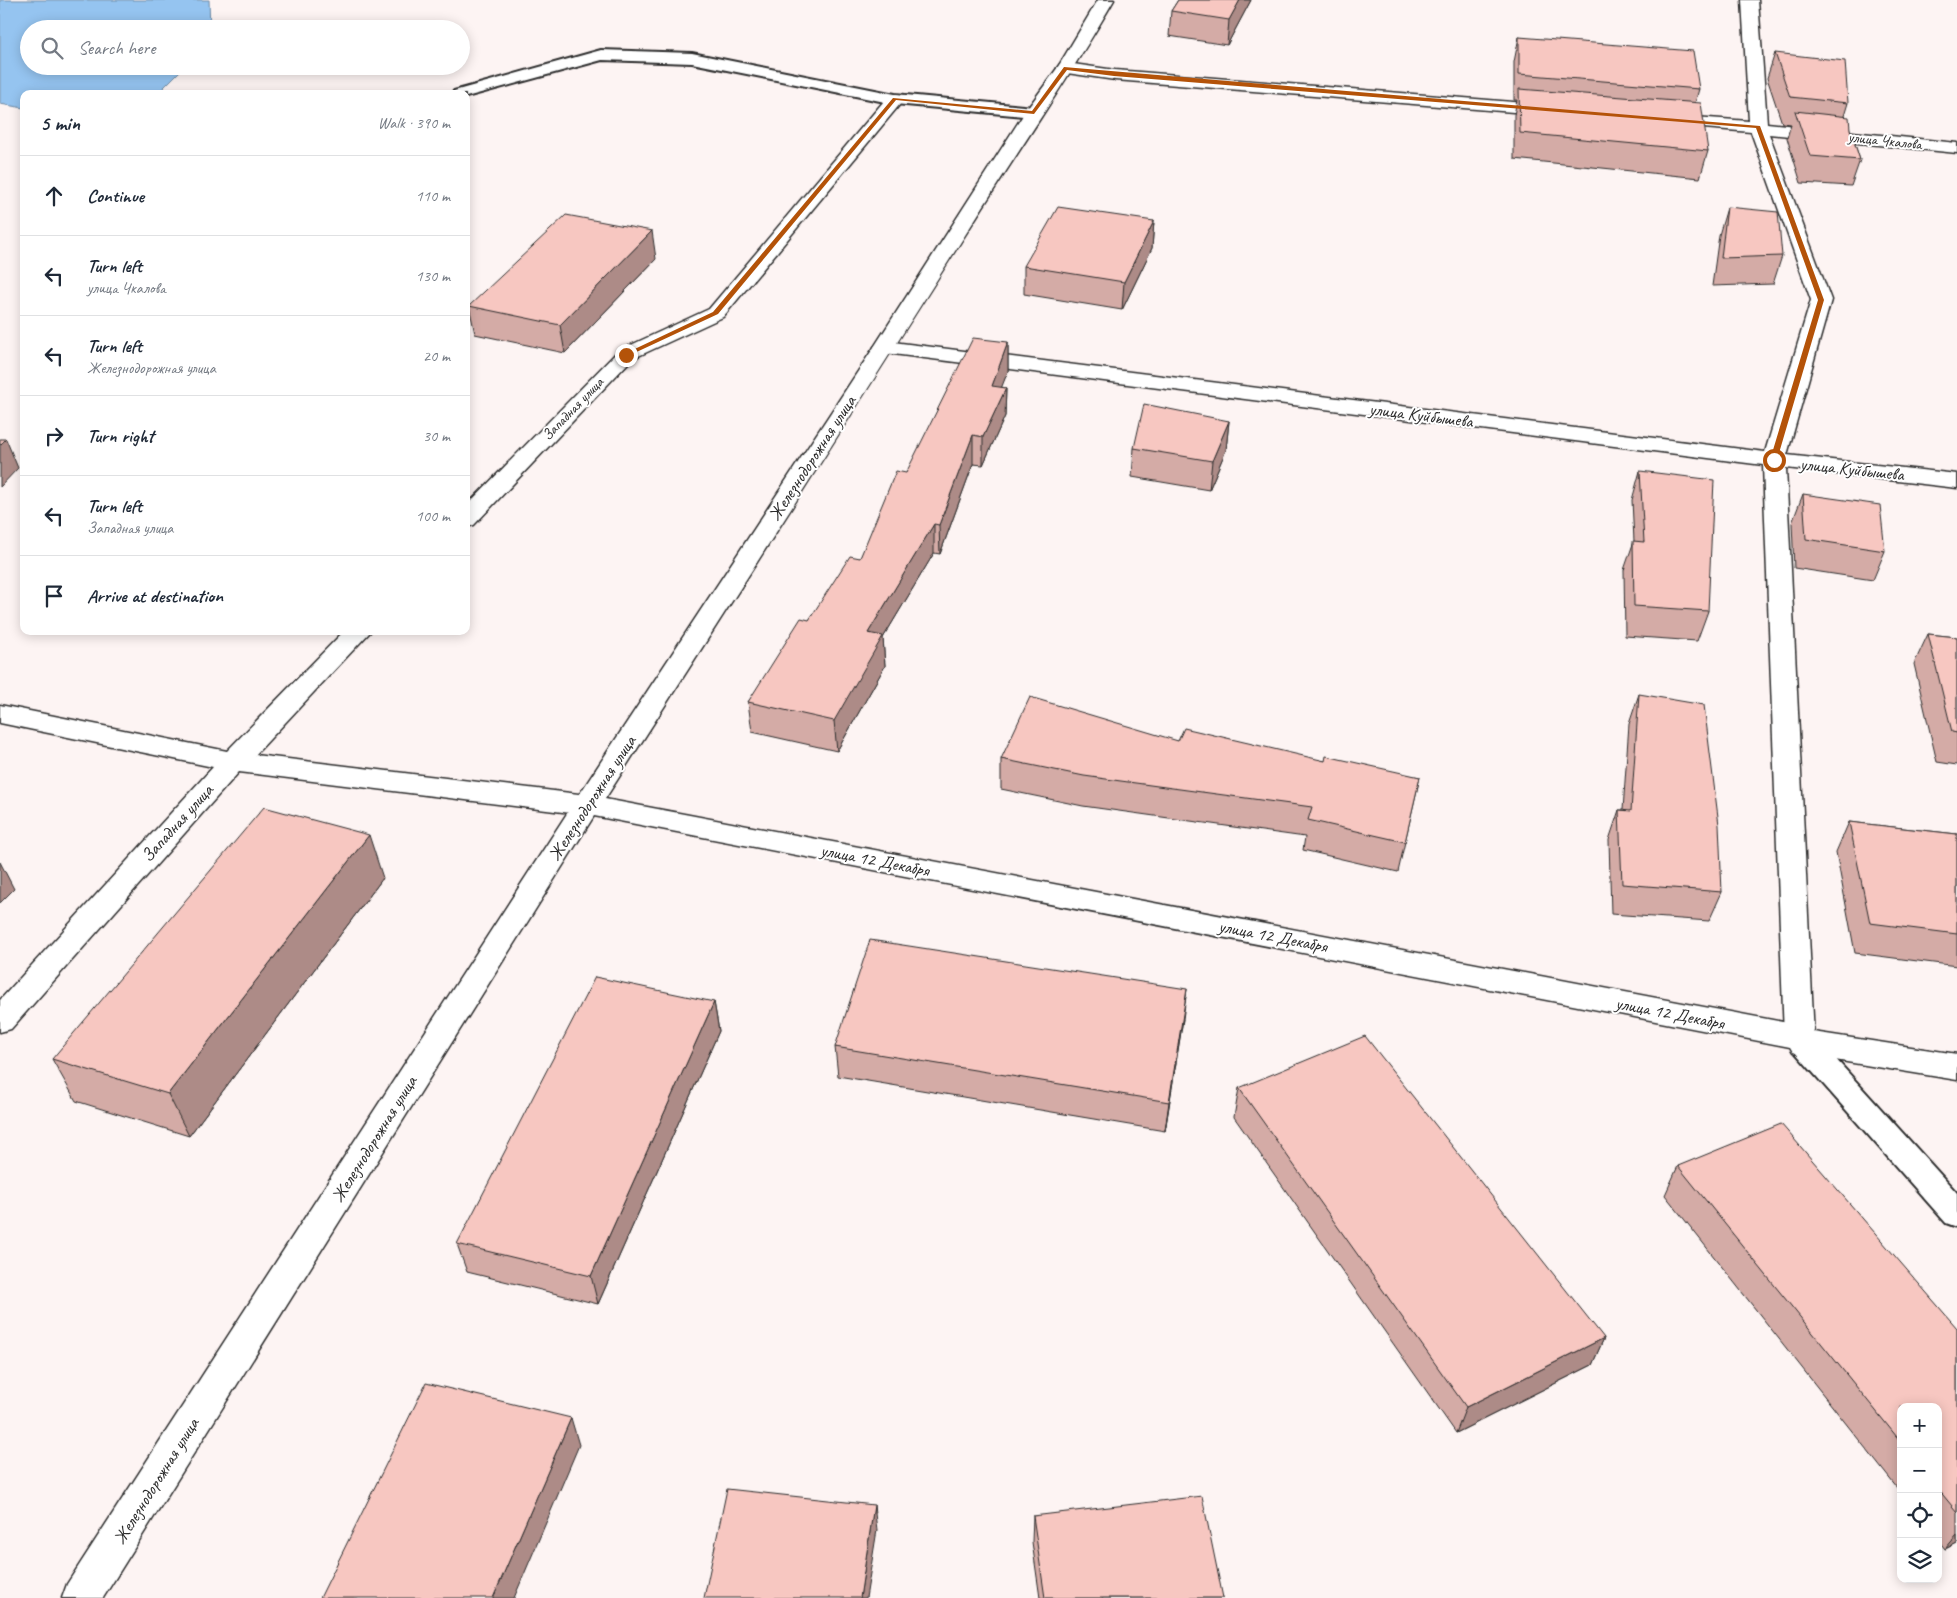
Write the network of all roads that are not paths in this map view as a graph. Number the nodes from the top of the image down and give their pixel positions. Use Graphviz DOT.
graph roads {
  1 [pos="1106,0"];
  2 [pos="1750,0"];
  3 [pos="1066,68"];
  4 [pos="470,91"];
  5 [pos="895,99"];
  6 [pos="1034,112"];
  7 [pos="1570,112"];
  8 [pos="1649,118"];
  9 [pos="1758,127"];
  10 [pos="1957,148"];
  11 [pos="885,347"];
  12 [pos="1774,460"];
  13 [pos="1957,481"];
  14 [pos="470,516"];
  15 [pos="355,635"];
  16 [pos="0,714"];
  17 [pos="233,762"];
  18 [pos="587,805"];
  19 [pos="0,1020"];
  20 [pos="1801,1040"];
  21 [pos="1957,1067"];
  22 [pos="1957,1214"];
  23 [pos="81,1598"];
  1 -- 3 [label="street, Железнодорожная улица"];
  2 -- 9 [label="street"];
  3 -- 6 [label="street, Железнодорожная улица"];
  3 -- 7 [label="street"];
  4 -- 5 [label="lane"];
  5 -- 6 [label="lane"];
  5 -- 14 [label="street, Западная улица"];
  6 -- 11 [label="street, Железнодорожная улица"];
  8 -- 9 [label="street, улица Чкалова"];
  9 -- 10 [label="street, улица Чкалова"];
  9 -- 12 [label="street"];
  11 -- 12 [label="street, улица Куйбышева"];
  11 -- 18 [label="street, Железнодорожная улица"];
  12 -- 13 [label="street, улица Куйбышева"];
  12 -- 20 [label="street"];
  15 -- 17 [label="street, Западная улица"];
  16 -- 17 [label="street, улица 12 Декабря"];
  17 -- 18 [label="street, улица 12 Декабря"];
  17 -- 19 [label="street, Западная улица"];
  18 -- 20 [label="street, улица 12 Декабря"];
  18 -- 23 [label="street, Железнодорожная улица"];
  20 -- 21 [label="street, улица 12 Декабря"];
  20 -- 22 [label="lane"];
}
